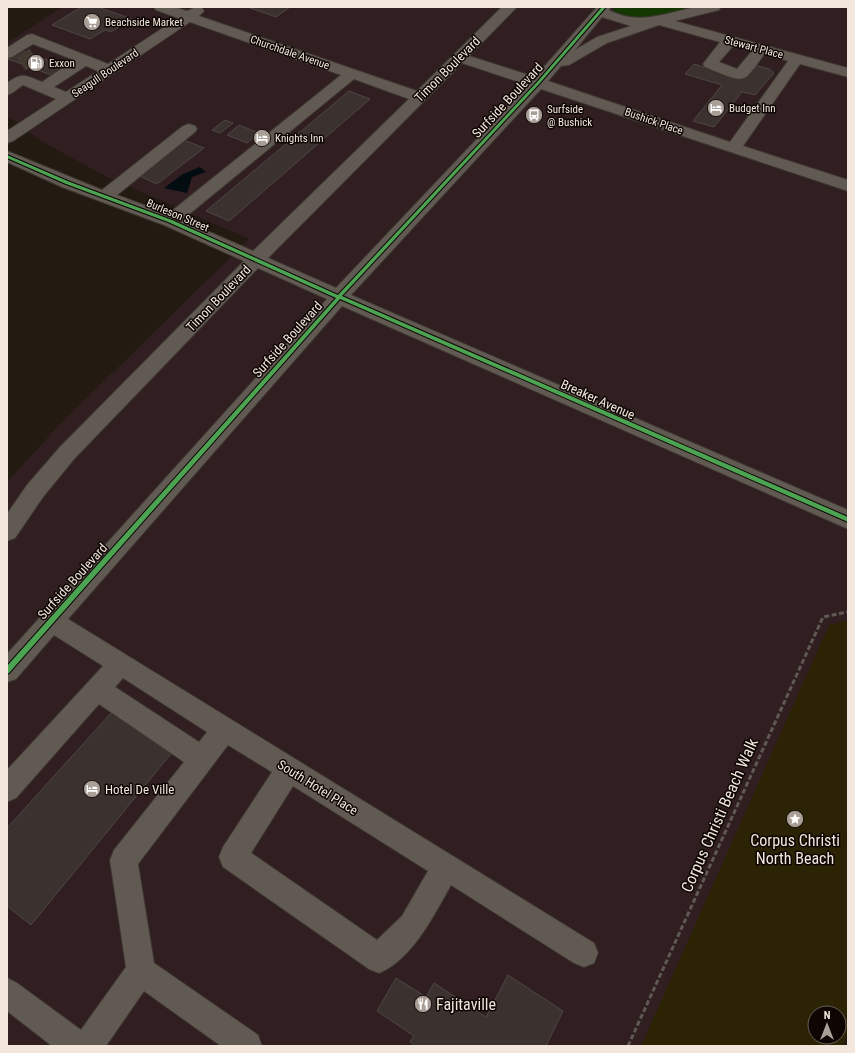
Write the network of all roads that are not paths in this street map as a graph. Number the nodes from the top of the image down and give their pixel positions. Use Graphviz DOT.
graph roads {
  1 [pos="161,7"];
  2 [pos="202,7"];
  3 [pos="510,7"];
  4 [pos="714,7"];
  5 [pos="602,9"];
  6 [pos="188,17"];
  7 [pos="659,21"];
  8 [pos="730,40"];
  9 [pos="49,45"];
  10 [pos="761,48"];
  11 [pos="64,52"];
  12 [pos="7,54"];
  13 [pos="34,55"];
  14 [pos="460,57"];
  15 [pos="797,59"];
  16 [pos="84,60"];
  17 [pos="50,61"];
  18 [pos="21,64"];
  19 [pos="37,70"];
  20 [pos="109,70"];
  21 [pos="8,73"];
  22 [pos="848,73"];
  23 [pos="351,74"];
  24 [pos="22,79"];
  25 [pos="539,82"];
  26 [pos="44,87"];
  27 [pos="7,90"];
  28 [pos="67,98"];
  29 [pos="419,98"];
  30 [pos="189,129"];
  31 [pos="7,138"];
  32 [pos="734,148"];
  33 [pos="7,156"];
  34 [pos="848,186"];
  35 [pos="105,196"];
  36 [pos="170,221"];
  37 [pos="255,260"];
  38 [pos="339,298"];
  39 [pos="848,520"];
  40 [pos="7,532"];
  41 [pos="52,621"];
  42 [pos="120,664"];
  43 [pos="7,671"];
  44 [pos="97,689"];
  45 [pos="225,729"];
  46 [pos="202,759"];
  47 [pos="289,769"];
  48 [pos="7,789"];
  49 [pos="446,867"];
  50 [pos="584,953"];
  51 [pos="141,971"];
  52 [pos="7,994"];
  53 [pos="77,1046"];
  54 [pos="88,1046"];
  55 [pos="247,1046"];
  1 -- 6 [label="street, Churchdale Avenue"];
  2 -- 6 [label="street, Seagull Boulevard"];
  3 -- 14 [label="street, Timon Boulevard"];
  4 -- 7 [label="street, Surfside Boulevard"];
  5 -- 7 [label="street"];
  5 -- 25 [label="street, Surfside Boulevard"];
  6 -- 20 [label="street, Seagull Boulevard"];
  6 -- 23 [label="street, Churchdale Avenue"];
  7 -- 8 [label="street, Stewart Place"];
  7 -- 25 [label="street, Surfside Boulevard"];
  8 -- 10 [label="street, Stewart Place"];
  8 -- 10 [label="street"];
  9 -- 11 [label="street"];
  9 -- 12 [label="street"];
  9 -- 13 [label="street"];
  10 -- 15 [label="street, Stewart Place"];
  11 -- 16 [label="street"];
  11 -- 17 [label="street"];
  14 -- 25 [label="street, Bushick Place"];
  14 -- 29 [label="street, Timon Boulevard"];
  15 -- 22 [label="street, Stewart Place"];
  15 -- 32 [label="street"];
  16 -- 20 [label="street"];
  16 -- 26 [label="street"];
  18 -- 21 [label="street"];
  19 -- 24 [label="street"];
  20 -- 28 [label="street, Seagull Boulevard"];
  21 -- 24 [label="street"];
  23 -- 29 [label="street, Churchdale Avenue"];
  23 -- 36 [label="street"];
  24 -- 26 [label="street"];
  24 -- 27 [label="street"];
  25 -- 32 [label="street, Bushick Place"];
  25 -- 38 [label="street, Surfside Boulevard"];
  26 -- 28 [label="street"];
  28 -- 31 [label="street, Seagull Boulevard"];
  29 -- 37 [label="street, Timon Boulevard"];
  30 -- 35 [label="street"];
  32 -- 34 [label="street, Bushick Place"];
  33 -- 35 [label="street, Burleson Street"];
  35 -- 36 [label="street, Burleson Street"];
  36 -- 37 [label="street, Burleson Street"];
  37 -- 38 [label="street, Burleson Street"];
  37 -- 40 [label="street, Timon Boulevard"];
  38 -- 39 [label="street, Breaker Avenue"];
  38 -- 41 [label="street, Surfside Boulevard"];
  41 -- 42 [label="street, South Hotel Place"];
  41 -- 43 [label="street, Surfside Boulevard"];
  42 -- 44 [label="street"];
  42 -- 45 [label="street, South Hotel Place"];
  44 -- 46 [label="street"];
  44 -- 48 [label="street"];
  45 -- 46 [label="street"];
  45 -- 47 [label="street, South Hotel Place"];
  46 -- 51 [label="street"];
  47 -- 49 [label="street, South Hotel Place"];
  47 -- 49 [label="street"];
  49 -- 50 [label="street, South Hotel Place"];
  51 -- 54 [label="street"];
  51 -- 55 [label="street"];
  52 -- 53 [label="street"];
}
